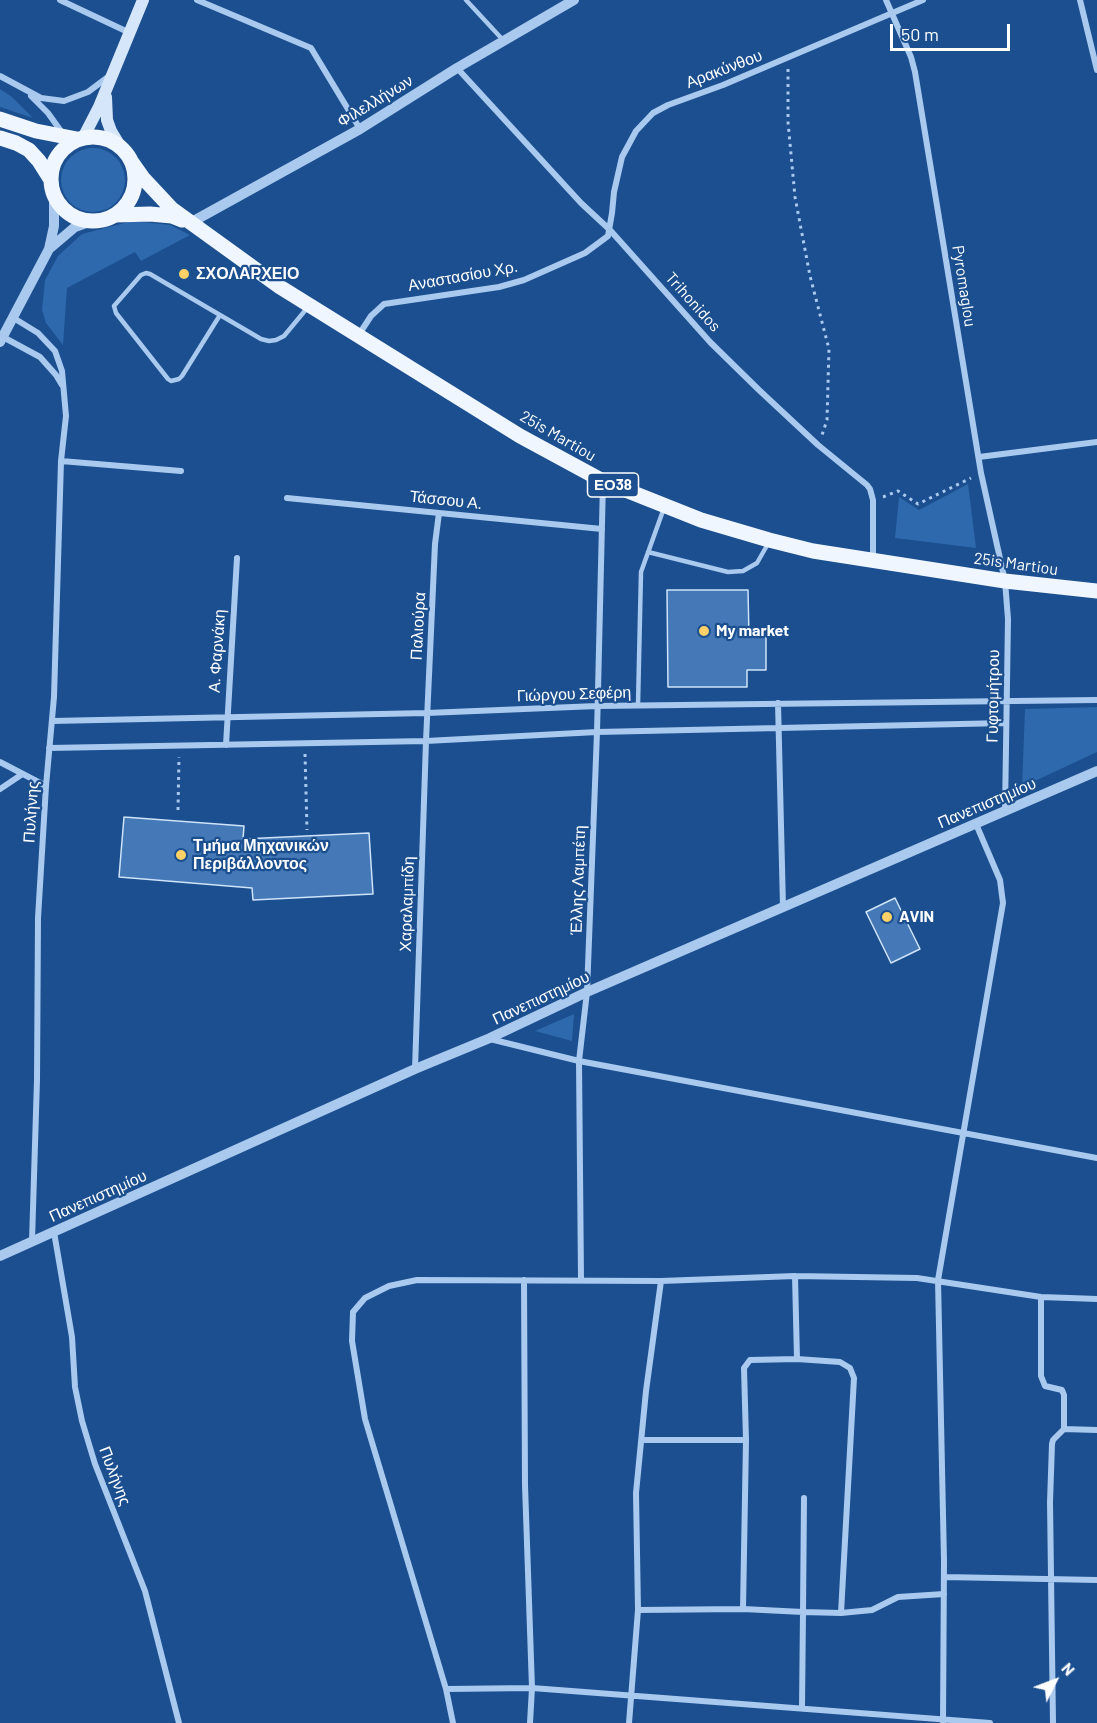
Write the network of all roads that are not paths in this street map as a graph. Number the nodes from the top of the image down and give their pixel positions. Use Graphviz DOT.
graph roads {
  1 [pos="60,0"];
  2 [pos="143,0"];
  3 [pos="197,0"];
  4 [pos="466,0"];
  5 [pos="573,0"];
  6 [pos="886,0"];
  7 [pos="923,0"];
  8 [pos="1080,0"];
  9 [pos="892,13"];
  10 [pos="130,33"];
  11 [pos="504,41"];
  12 [pos="458,68"];
  13 [pos="1097,70"];
  14 [pos="113,73"];
  15 [pos="0,76"];
  16 [pos="23,90"];
  17 [pos="107,90"];
  18 [pos="0,119"];
  19 [pos="360,129"];
  20 [pos="0,138"];
  21 [pos="75,138"];
  22 [pos="120,146"];
  23 [pos="131,161"];
  24 [pos="51,180"];
  25 [pos="54,196"];
  26 [pos="115,215"];
  27 [pos="92,221"];
  28 [pos="190,223"];
  29 [pos="609,230"];
  30 [pos="49,249"];
  31 [pos="310,305"];
  32 [pos="219,315"];
  33 [pos="12,317"];
  34 [pos="358,336"];
  35 [pos="2,339"];
  36 [pos="62,385"];
  37 [pos="1097,442"];
  38 [pos="979,457"];
  39 [pos="61,461"];
  40 [pos="181,471"];
  41 [pos="603,482"];
  42 [pos="287,498"];
  43 [pos="665,505"];
  44 [pos="439,513"];
  45 [pos="602,529"];
  46 [pos="769,540"];
  47 [pos="648,552"];
  48 [pos="237,558"];
  49 [pos="873,561"];
  50 [pos="1005,581"];
  51 [pos="1097,591"];
  52 [pos="1097,700"];
  53 [pos="1006,701"];
  54 [pos="778,703"];
  55 [pos="638,705"];
  56 [pos="597,706"];
  57 [pos="427,713"];
  58 [pos="227,716"];
  59 [pos="52,721"];
  60 [pos="1006,723"];
  61 [pos="778,727"];
  62 [pos="597,732"];
  63 [pos="426,741"];
  64 [pos="226,745"];
  65 [pos="49,748"];
  66 [pos="0,762"];
  67 [pos="1097,771"];
  68 [pos="21,775"];
  69 [pos="46,786"];
  70 [pos="0,789"];
  71 [pos="1005,812"];
  72 [pos="976,824"];
  73 [pos="783,907"];
  74 [pos="587,992"];
  75 [pos="490,1038"];
  76 [pos="579,1061"];
  77 [pos="415,1069"];
  78 [pos="964,1133"];
  79 [pos="1097,1158"];
  80 [pos="54,1232"];
  81 [pos="32,1241"];
  82 [pos="0,1256"];
  83 [pos="795,1276"];
  84 [pos="581,1279"];
  85 [pos="524,1280"];
  86 [pos="938,1280"];
  87 [pos="662,1281"];
  88 [pos="1041,1297"];
  89 [pos="1097,1299"];
  90 [pos="797,1359"];
  91 [pos="1064,1429"];
  92 [pos="1097,1430"];
  93 [pos="642,1440"];
  94 [pos="746,1440"];
  95 [pos="804,1498"];
  96 [pos="944,1577"];
  97 [pos="1051,1580"];
  98 [pos="1097,1580"];
  99 [pos="944,1594"];
  100 [pos="743,1609"];
  101 [pos="638,1610"];
  102 [pos="803,1612"];
  103 [pos="841,1613"];
  104 [pos="532,1688"];
  105 [pos="446,1689"];
  106 [pos="631,1696"];
  107 [pos="802,1708"];
  108 [pos="943,1721"];
  109 [pos="178,1723"];
  110 [pos="453,1723"];
  111 [pos="530,1723"];
  112 [pos="629,1723"];
  113 [pos="990,1723"];
  114 [pos="1053,1723"];
  1 -- 10 [label="street"];
  2 -- 10 [label="main road"];
  3 -- 19 [label="street"];
  4 -- 11 [label="lane"];
  5 -- 11 [label="street, Φιλελλήνων"];
  6 -- 9 [label="street, Pyromaglou"];
  7 -- 9 [label="street, Αρακύνθου"];
  8 -- 13 [label="street"];
  9 -- 29 [label="street, Αρακύνθου"];
  9 -- 38 [label="street, Pyromaglou"];
  10 -- 14 [label="main road"];
  11 -- 12 [label="street, Φιλελλήνων"];
  12 -- 19 [label="street, Φιλελλήνων"];
  12 -- 29 [label="street, Trihonidos"];
  14 -- 16 [label="street"];
  14 -- 17 [label="main road"];
  15 -- 16 [label="street"];
  16 -- 21 [label="street"];
  17 -- 21 [label="main road"];
  17 -- 22 [label="main road"];
  18 -- 21 [label="main road"];
  19 -- 28 [label="street, Φιλελλήνων"];
  20 -- 24 [label="main road"];
  21 -- 22 [label="main road"];
  21 -- 24 [label="main road"];
  22 -- 23 [label="main road, ΕΟ38"];
  23 -- 26 [label="main road"];
  23 -- 28 [label="main road, 25is Martiou / ΕΟ38"];
  24 -- 25 [label="main road"];
  25 -- 27 [label="main road"];
  25 -- 30 [label="street"];
  26 -- 27 [label="main road, ΕΟ38"];
  26 -- 28 [label="main road, 25is Martiou / ΕΟ38"];
  27 -- 30 [label="street"];
  28 -- 31 [label="main road, 25is Martiou / ΕΟ38"];
  29 -- 34 [label="street, Αναστασίου Χρ."];
  29 -- 49 [label="street, Trihonidos"];
  30 -- 33 [label="street"];
  31 -- 32 [label="lane"];
  31 -- 34 [label="main road, 25is Martiou / ΕΟ38"];
  32 -- 32 [label="lane"];
  33 -- 35 [label="street"];
  33 -- 36 [label="street, Πυλήνης"];
  34 -- 41 [label="main road, 25is Martiou / ΕΟ38"];
  35 -- 36 [label="street"];
  36 -- 39 [label="street, Πυλήνης"];
  37 -- 38 [label="street"];
  38 -- 50 [label="street, Pyromaglou"];
  39 -- 40 [label="street"];
  39 -- 59 [label="street, Πυλήνης"];
  41 -- 43 [label="main road, 25is Martiou / ΕΟ38"];
  41 -- 45 [label="street, Έλλης Λαμπέτη"];
  42 -- 44 [label="street, Τάσσου Α."];
  43 -- 46 [label="main road, 25is Martiou / ΕΟ38"];
  43 -- 47 [label="lane"];
  44 -- 45 [label="street, Τάσσου Α."];
  44 -- 57 [label="street, Παλιούρα"];
  45 -- 56 [label="street, Έλλης Λαμπέτη"];
  46 -- 47 [label="lane"];
  46 -- 49 [label="main road, 25is Martiou / ΕΟ38"];
  47 -- 55 [label="lane"];
  48 -- 58 [label="street, Α. Φαρνάκη"];
  49 -- 50 [label="main road, 25is Martiou / ΕΟ38"];
  50 -- 51 [label="main road, 25is Martiou / ΕΟ38"];
  50 -- 53 [label="street, Γυφτομήτρου"];
  52 -- 53 [label="street, Γιώργου Σεφέρη"];
  53 -- 54 [label="street, Γιώργου Σεφέρη"];
  53 -- 60 [label="street, Γυφτομήτρου"];
  54 -- 55 [label="street, Γιώργου Σεφέρη"];
  54 -- 61 [label="street"];
  55 -- 56 [label="street, Γιώργου Σεφέρη"];
  56 -- 57 [label="street, Γιώργου Σεφέρη"];
  56 -- 62 [label="street, Έλλης Λαμπέτη"];
  57 -- 58 [label="street, Γιώργου Σεφέρη"];
  57 -- 63 [label="street, Παλιούρα"];
  58 -- 59 [label="street, Γιώργου Σεφέρη"];
  58 -- 64 [label="street, Α. Φαρνάκη"];
  59 -- 65 [label="street, Πυλήνης"];
  60 -- 61 [label="street"];
  60 -- 71 [label="street, Γυφτομήτρου"];
  61 -- 62 [label="street"];
  61 -- 73 [label="street"];
  62 -- 63 [label="street"];
  62 -- 74 [label="street, Έλλης Λαμπέτη"];
  63 -- 64 [label="street"];
  63 -- 77 [label="street, Χαραλαμπίδη"];
  64 -- 65 [label="street"];
  65 -- 69 [label="street, Πυλήνης"];
  66 -- 68 [label="street"];
  67 -- 71 [label="street, Πανεπιστημίου"];
  68 -- 69 [label="street"];
  68 -- 70 [label="street"];
  69 -- 81 [label="street, Πυλήνης"];
  71 -- 72 [label="street, Πανεπιστημίου"];
  72 -- 73 [label="street, Πανεπιστημίου"];
  72 -- 78 [label="street"];
  73 -- 74 [label="street, Πανεπιστημίου"];
  74 -- 75 [label="street, Πανεπιστημίου"];
  74 -- 76 [label="street, Έλλης Λαμπέτη"];
  75 -- 76 [label="street"];
  75 -- 77 [label="street, Πανεπιστημίου"];
  76 -- 78 [label="street"];
  76 -- 84 [label="street, Έλλης Λαμπέτη"];
  77 -- 80 [label="street, Πανεπιστημίου"];
  78 -- 79 [label="street"];
  78 -- 86 [label="street"];
  80 -- 81 [label="street, Πανεπιστημίου"];
  80 -- 109 [label="street, Πυλήνης"];
  81 -- 82 [label="street, Πανεπιστημίου"];
  83 -- 86 [label="street"];
  83 -- 87 [label="street"];
  83 -- 90 [label="street"];
  84 -- 85 [label="street"];
  84 -- 87 [label="street"];
  85 -- 104 [label="street"];
  85 -- 105 [label="street"];
  86 -- 88 [label="street"];
  86 -- 96 [label="street"];
  87 -- 93 [label="street"];
  88 -- 89 [label="street"];
  88 -- 91 [label="street"];
  90 -- 94 [label="street"];
  90 -- 103 [label="street"];
  91 -- 92 [label="street"];
  91 -- 97 [label="street"];
  93 -- 94 [label="street"];
  93 -- 101 [label="street"];
  94 -- 100 [label="street"];
  95 -- 102 [label="street"];
  96 -- 97 [label="street"];
  96 -- 99 [label="street"];
  97 -- 98 [label="street"];
  97 -- 114 [label="street"];
  99 -- 103 [label="street"];
  99 -- 108 [label="street"];
  100 -- 101 [label="street"];
  100 -- 102 [label="street"];
  101 -- 106 [label="street"];
  102 -- 103 [label="street"];
  102 -- 107 [label="street"];
  104 -- 105 [label="street"];
  104 -- 106 [label="street"];
  104 -- 111 [label="street"];
  105 -- 110 [label="street"];
  106 -- 107 [label="street"];
  106 -- 112 [label="street"];
  107 -- 108 [label="street"];
  108 -- 113 [label="street"];
}
